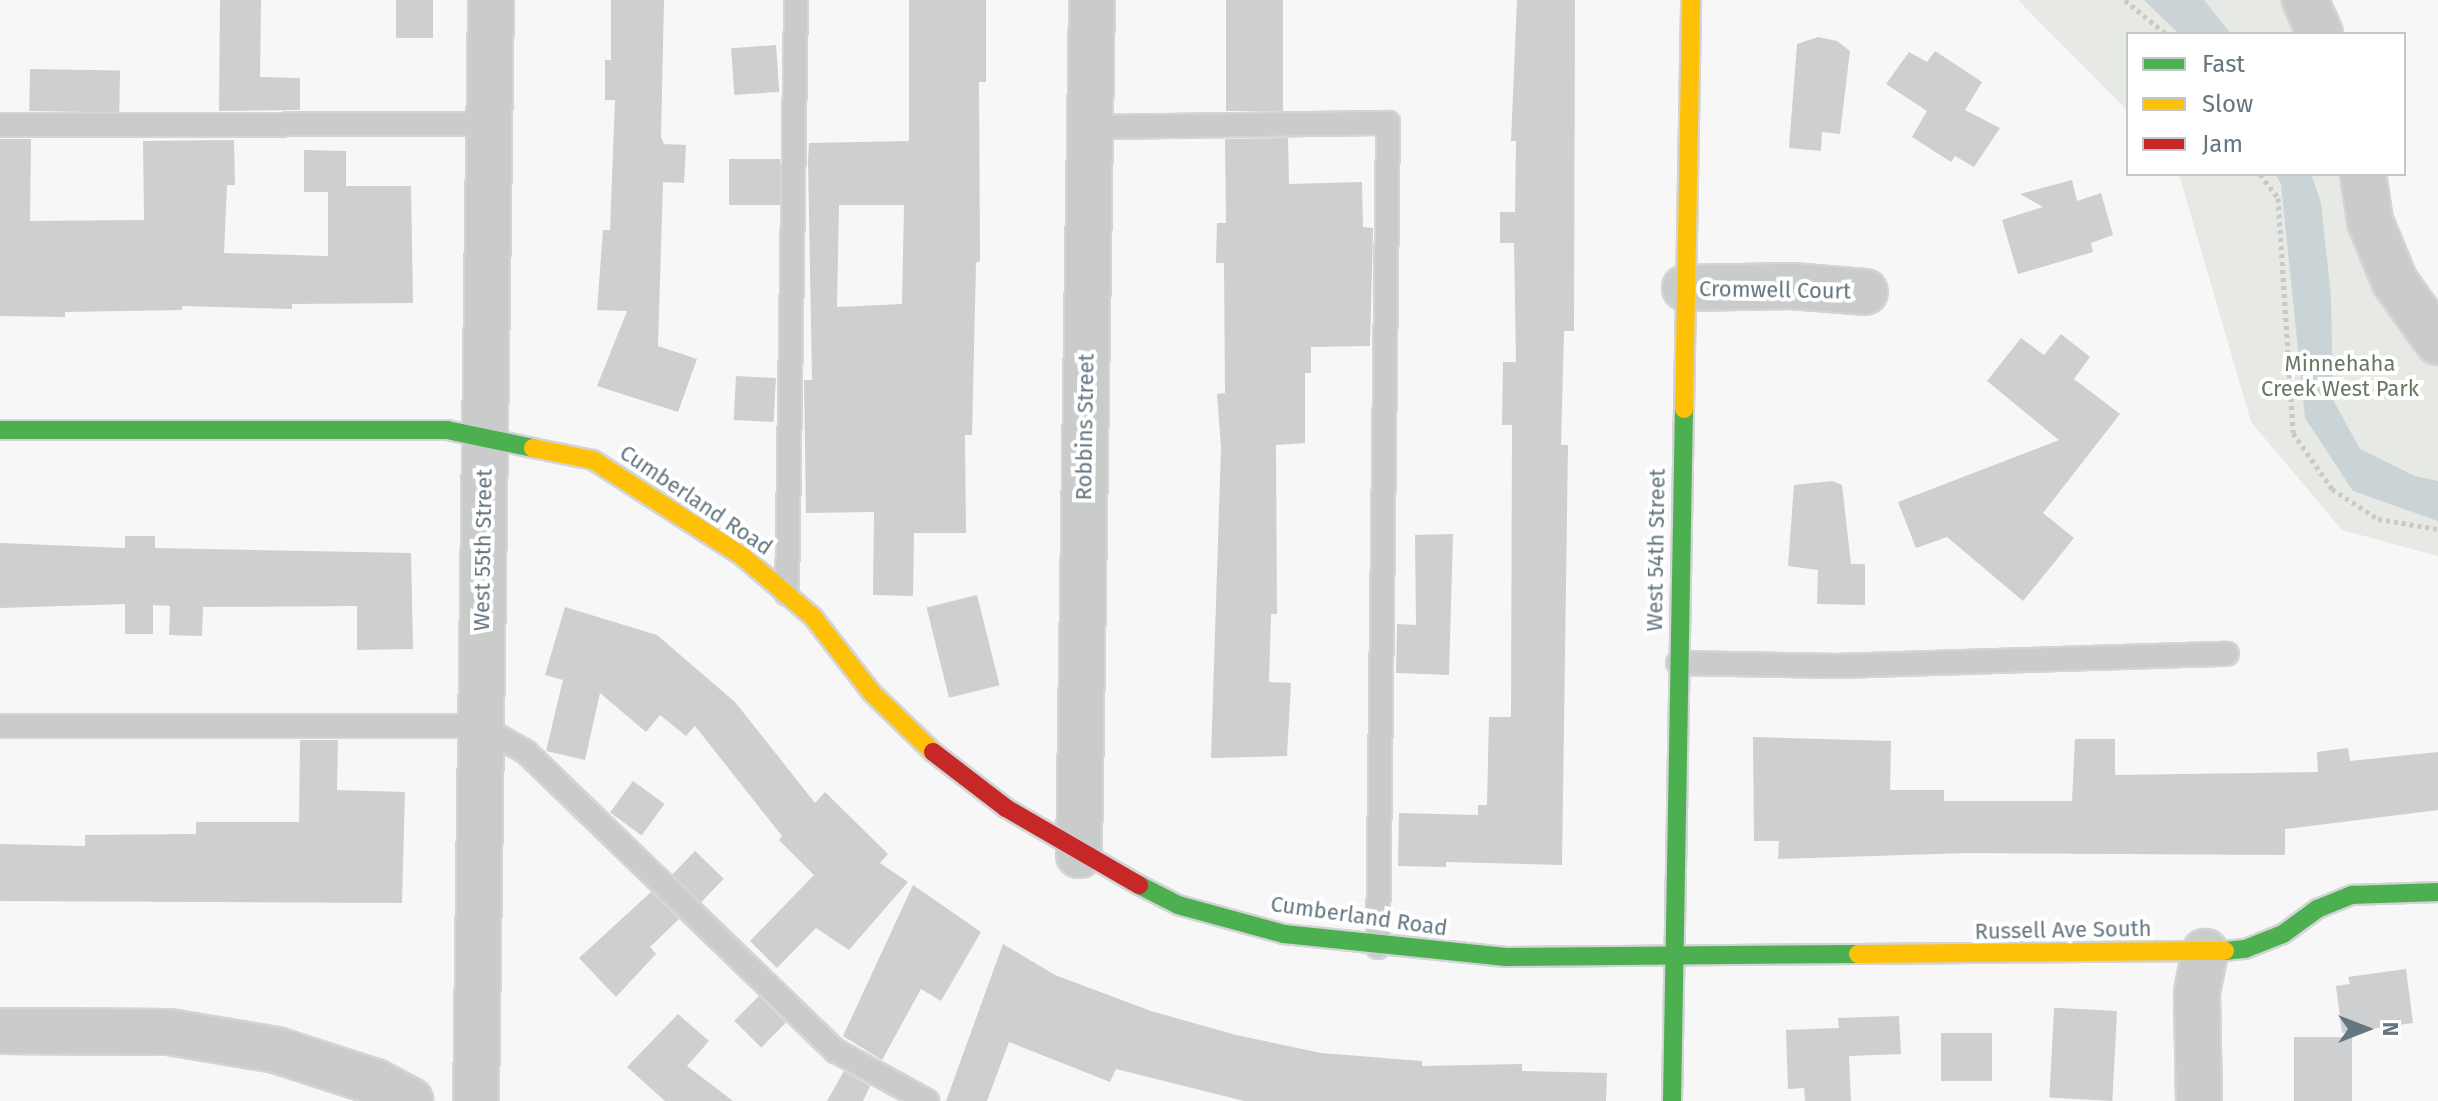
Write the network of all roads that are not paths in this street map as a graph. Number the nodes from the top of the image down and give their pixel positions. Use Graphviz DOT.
graph roads {
  1 [pos="491,0"];
  2 [pos="796,0"];
  3 [pos="1092,0"];
  4 [pos="1691,0"];
  5 [pos="2305,0"];
  6 [pos="2319,32"];
  7 [pos="489,124"];
  8 [pos="0,125"];
  9 [pos="1090,127"];
  10 [pos="2363,176"];
  11 [pos="1685,288"];
  12 [pos="1865,292"];
  13 [pos="2438,342"];
  14 [pos="0,430"];
  15 [pos="484,437"];
  16 [pos="787,594"];
  17 [pos="2227,654"];
  18 [pos="1678,663"];
  19 [pos="0,726"];
  20 [pos="480,726"];
  21 [pos="1079,855"];
  22 [pos="2438,892"];
  23 [pos="1378,947"];
  24 [pos="2205,952"];
  25 [pos="1674,958"];
  26 [pos="0,1031"];
  27 [pos="410,1101"];
  28 [pos="476,1101"];
  29 [pos="927,1101"];
  30 [pos="1672,1101"];
  31 [pos="2199,1101"];
  1 -- 7 [label="street, West 55th Street"];
  2 -- 16 [label="lane"];
  3 -- 9 [label="street, Robbins Street"];
  4 -- 11 [label="street, West 54th Street"];
  5 -- 6 [label="street"];
  7 -- 8 [label="lane"];
  7 -- 15 [label="street, West 55th Street"];
  9 -- 21 [label="street, Robbins Street"];
  9 -- 23 [label="lane"];
  10 -- 13 [label="street"];
  11 -- 12 [label="street, Cromwell Court"];
  11 -- 18 [label="street, West 54th Street"];
  14 -- 15 [label="street, Cumberland Road"];
  15 -- 16 [label="street, Cumberland Road"];
  15 -- 20 [label="street, West 55th Street"];
  16 -- 21 [label="street, Cumberland Road"];
  17 -- 18 [label="lane"];
  18 -- 25 [label="street, West 54th Street"];
  19 -- 20 [label="lane"];
  20 -- 28 [label="street, West 55th Street"];
  20 -- 29 [label="lane"];
  21 -- 23 [label="street, Cumberland Road"];
  22 -- 24 [label="street, Russell Ave South"];
  23 -- 25 [label="street, Cumberland Road"];
  24 -- 25 [label="street, Russell Ave South"];
  24 -- 31 [label="street"];
  25 -- 30 [label="street, West 54th Street"];
  26 -- 27 [label="street"];
}
